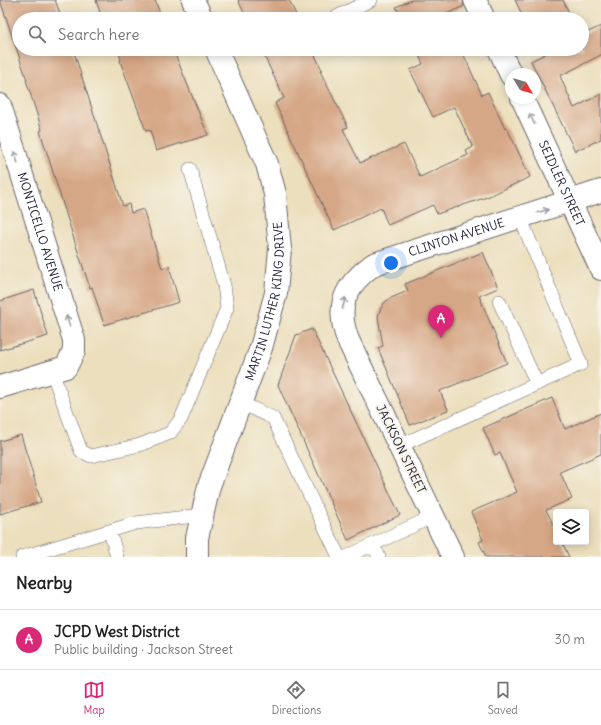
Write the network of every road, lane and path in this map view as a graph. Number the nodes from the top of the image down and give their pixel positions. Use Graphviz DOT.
graph roads {
  1 [pos="194,0"];
  2 [pos="371,0"];
  3 [pos="475,0"];
  4 [pos="199,12"];
  5 [pos="346,12"];
  6 [pos="481,12"];
  7 [pos="219,56"];
  8 [pos="502,56"];
  9 [pos="508,68"];
  10 [pos="525,104"];
  11 [pos="0,105"];
  12 [pos="190,169"];
  13 [pos="601,191"];
  14 [pos="571,201"];
  15 [pos="520,218"];
  16 [pos="601,269"];
  17 [pos="499,301"];
  18 [pos="348,340"];
  19 [pos="52,372"];
  20 [pos="537,384"];
  21 [pos="0,387"];
  22 [pos="240,403"];
  23 [pos="399,446"];
  24 [pos="203,515"];
  25 [pos="434,516"];
  26 [pos="110,531"];
  27 [pos="373,544"];
  28 [pos="22,557"];
  29 [pos="117,557"];
  30 [pos="197,557"];
  31 [pos="339,557"];
  32 [pos="346,557"];
  33 [pos="380,557"];
  34 [pos="453,557"];
  1 -- 4 [label="street"];
  2 -- 5 [label="lane"];
  3 -- 6 [label="street"];
  7 -- 22 [label="street, MARTIN LUTHER KING DRIVE"];
  8 -- 9 [label="street"];
  14 -- 10 [label="street, SEIDLER STREET, one-way"];
  19 -- 11 [label="street, MONTICELLO AVENUE, one-way"];
  12 -- 19 [label="lane"];
  13 -- 14 [label="street, CLINTON AVENUE"];
  15 -- 14 [label="street, CLINTON AVENUE, one-way"];
  14 -- 16 [label="street, SEIDLER STREET"];
  18 -- 15 [label="street, CLINTON AVENUE, one-way"];
  15 -- 20 [label="lane"];
  17 -- 20 [label="lane"];
  18 -- 23 [label="street, JACKSON STREET"];
  19 -- 21 [label="street"];
  20 -- 23 [label="lane"];
  22 -- 24 [label="street, MARTIN LUTHER KING DRIVE"];
  22 -- 31 [label="lane"];
  23 -- 25 [label="street, JACKSON STREET"];
  24 -- 26 [label="lane"];
  24 -- 30 [label="street, MARTIN LUTHER KING DRIVE"];
  25 -- 27 [label="lane"];
  25 -- 34 [label="street, JACKSON STREET"];
  26 -- 28 [label="lane"];
  26 -- 29 [label="lane"];
  27 -- 32 [label="lane"];
  27 -- 33 [label="lane"];
}
